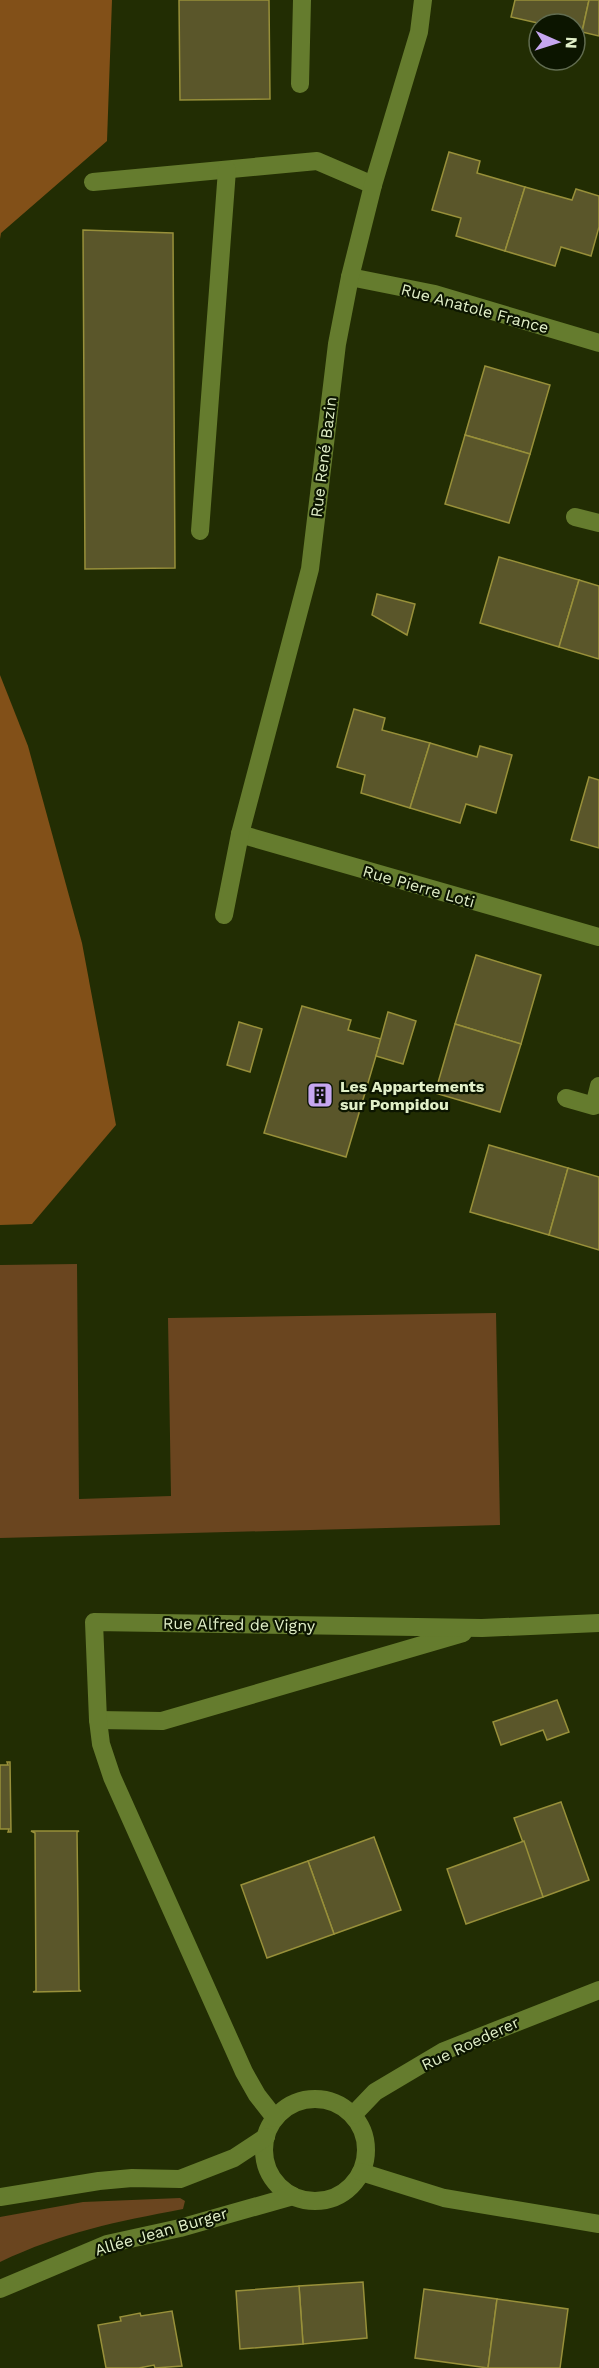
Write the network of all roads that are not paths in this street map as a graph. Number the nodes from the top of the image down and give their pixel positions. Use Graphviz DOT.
graph roads {
  1 [pos="302,0"];
  2 [pos="423,0"];
  3 [pos="300,84"];
  4 [pos="227,170"];
  5 [pos="93,182"];
  6 [pos="373,185"];
  7 [pos="350,277"];
  8 [pos="599,343"];
  9 [pos="575,517"];
  10 [pos="599,523"];
  11 [pos="200,531"];
  12 [pos="240,834"];
  13 [pos="224,915"];
  14 [pos="599,937"];
  15 [pos="599,1086"];
  16 [pos="566,1098"];
  17 [pos="599,1623"];
  18 [pos="482,1628"];
  19 [pos="98,1720"];
  20 [pos="599,1990"];
  21 [pos="353,2115"];
  22 [pos="275,2118"];
  23 [pos="266,2137"];
  24 [pos="361,2172"];
  25 [pos="0,2196"];
  26 [pos="293,2196"];
  27 [pos="599,2224"];
  28 [pos="0,2289"];
  1 -- 3 [label="street"];
  2 -- 6 [label="street, Rue René Bazin"];
  4 -- 5 [label="street"];
  4 -- 6 [label="street"];
  4 -- 11 [label="street"];
  6 -- 7 [label="street, Rue René Bazin"];
  7 -- 8 [label="street, Rue Anatole France"];
  7 -- 12 [label="street, Rue René Bazin"];
  9 -- 10 [label="street"];
  12 -- 13 [label="street, Rue René Bazin"];
  12 -- 14 [label="street, Rue Pierre Loti"];
  15 -- 16 [label="street"];
  17 -- 18 [label="street, Rue Alfred de Vigny"];
  18 -- 19 [label="street, Rue Alfred de Vigny"];
  18 -- 19 [label="street, Rue Alfred de Vigny"];
  19 -- 22 [label="street, Rue Alfred de Vigny"];
  20 -- 21 [label="street, Rue Roederer"];
  21 -- 22 [label="street"];
  21 -- 24 [label="street"];
  22 -- 23 [label="street"];
  23 -- 25 [label="street"];
  23 -- 26 [label="street"];
  24 -- 26 [label="street"];
  24 -- 27 [label="street"];
  26 -- 28 [label="street, Allée Jean Burger"];
}
